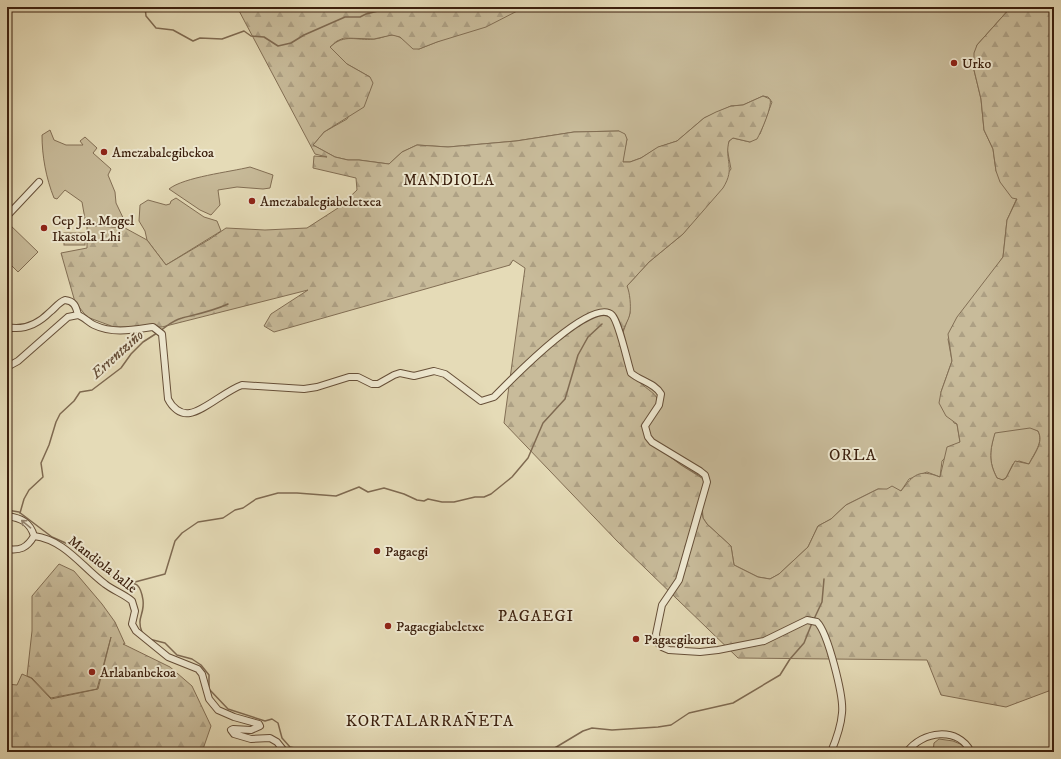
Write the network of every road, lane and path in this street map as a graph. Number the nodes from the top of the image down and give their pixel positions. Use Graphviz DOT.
graph roads {
  1 [pos="39,182"];
  2 [pos="7,216"];
  3 [pos="78,315"];
  4 [pos="7,326"];
  5 [pos="7,367"];
  6 [pos="7,516"];
  7 [pos="34,536"];
  8 [pos="7,549"];
  9 [pos="285,752"];
  10 [pos="831,752"];
  11 [pos="907,752"];
  12 [pos="971,752"];
  1 -- 2 [label="street"];
  3 -- 4 [label="street"];
  3 -- 5 [label="street"];
  3 -- 10 [label="street"];
  7 -- 6 [label="street, one-way"];
  7 -- 8 [label="street"];
  7 -- 9 [label="street, Mandiola balle"];
  11 -- 12 [label="street"];
}
